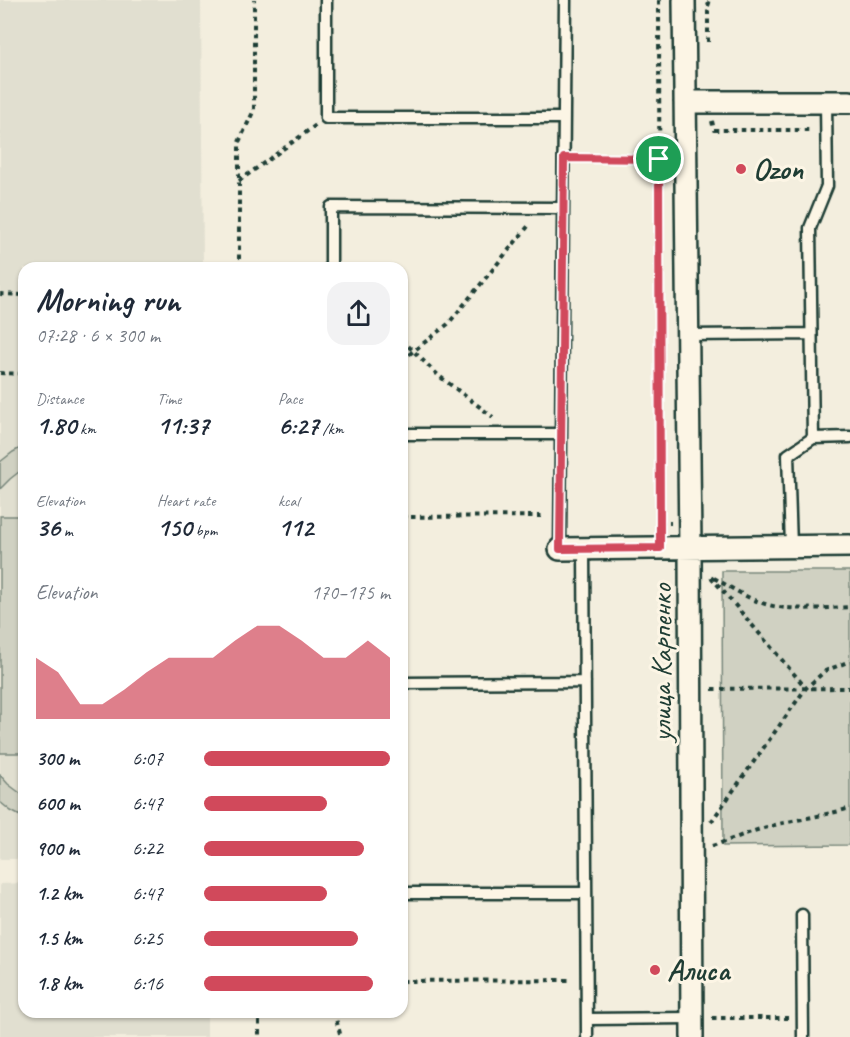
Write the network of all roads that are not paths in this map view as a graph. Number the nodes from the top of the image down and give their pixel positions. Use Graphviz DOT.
graph roads {
  1 [pos="326,0"];
  2 [pos="565,0"];
  3 [pos="684,0"];
  4 [pos="685,102"];
  5 [pos="826,102"];
  6 [pos="850,102"];
  7 [pos="564,118"];
  8 [pos="563,208"];
  9 [pos="331,262"];
  10 [pos="811,334"];
  11 [pos="688,335"];
  12 [pos="408,434"];
  13 [pos="561,434"];
  14 [pos="850,437"];
  15 [pos="813,438"];
  16 [pos="791,546"];
  17 [pos="850,546"];
  18 [pos="690,547"];
  19 [pos="584,548"];
  20 [pos="560,549"];
  21 [pos="585,682"];
  22 [pos="408,683"];
  23 [pos="408,893"];
  24 [pos="586,893"];
  25 [pos="802,915"];
  26 [pos="587,1019"];
  27 [pos="698,1025"];
  28 [pos="587,1037"];
  29 [pos="802,1037"];
  1 -- 7 [label="lane"];
  2 -- 7 [label="lane"];
  3 -- 4 [label="street, улица Карпенко"];
  4 -- 5 [label="street"];
  4 -- 11 [label="street, улица Карпенко"];
  5 -- 6 [label="street"];
  5 -- 10 [label="lane"];
  7 -- 8 [label="lane"];
  8 -- 9 [label="lane"];
  8 -- 13 [label="lane"];
  10 -- 11 [label="lane"];
  10 -- 15 [label="lane"];
  11 -- 18 [label="street, улица Карпенко"];
  12 -- 13 [label="lane"];
  13 -- 20 [label="lane"];
  14 -- 15 [label="lane"];
  15 -- 16 [label="lane"];
  16 -- 17 [label="street"];
  16 -- 18 [label="street"];
  18 -- 19 [label="street"];
  18 -- 27 [label="street, улица Карпенко"];
  19 -- 20 [label="street"];
  19 -- 21 [label="lane"];
  21 -- 22 [label="lane"];
  21 -- 24 [label="lane"];
  23 -- 24 [label="lane"];
  24 -- 26 [label="lane"];
  25 -- 29 [label="lane"];
  26 -- 27 [label="lane"];
  26 -- 28 [label="lane"];
}
